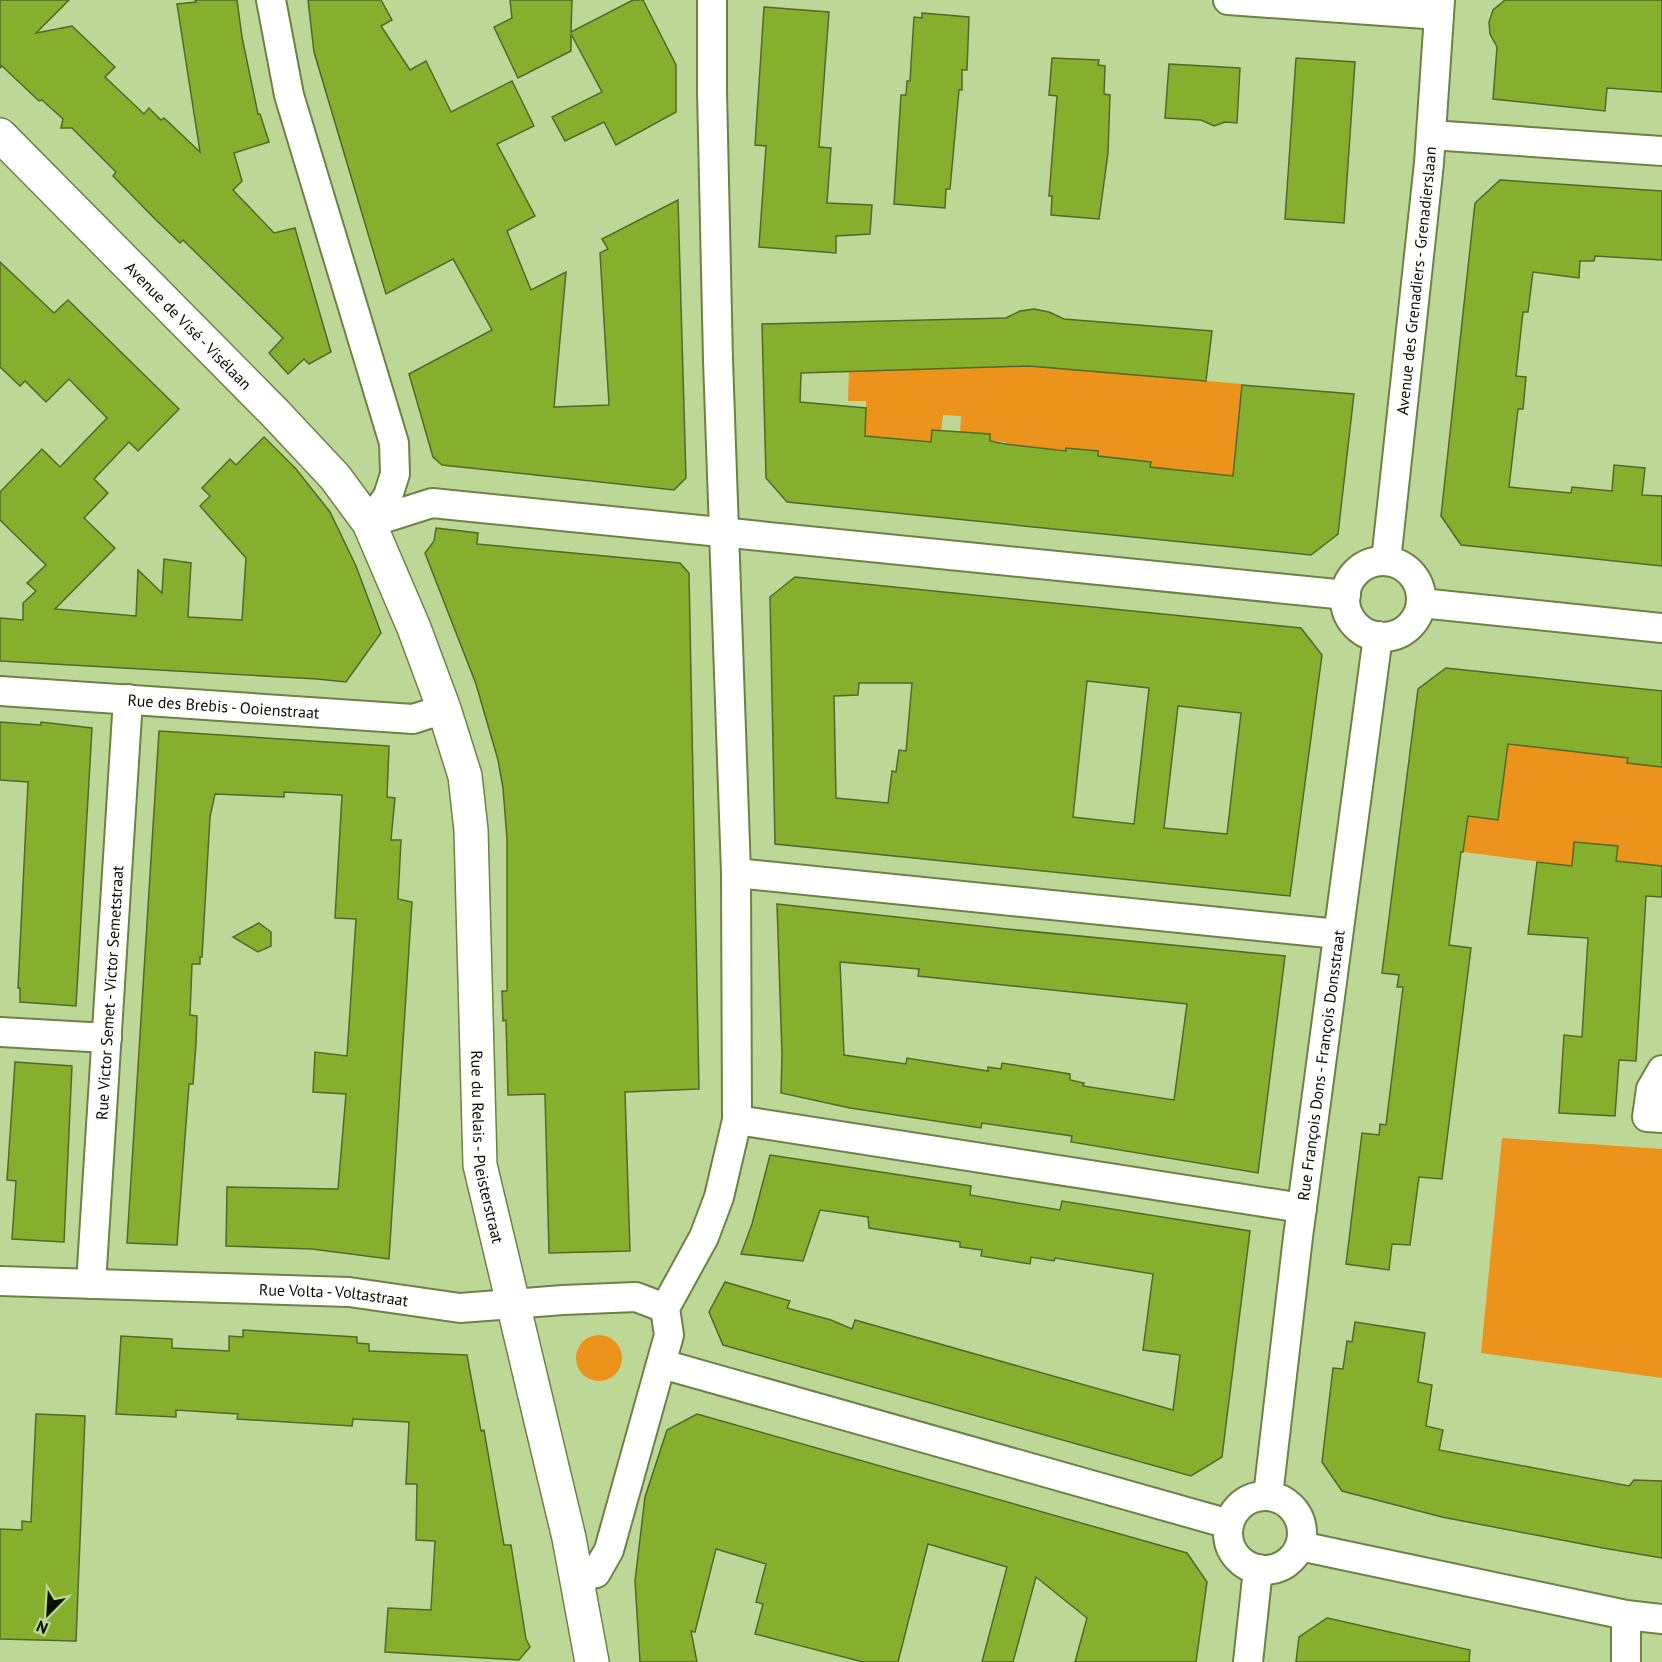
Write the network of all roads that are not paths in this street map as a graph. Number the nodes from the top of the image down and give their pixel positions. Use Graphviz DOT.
graph roads {
  1 [pos="271,0"];
  2 [pos="712,0"];
  3 [pos="1228,0"];
  4 [pos="1440,8"];
  5 [pos="0,135"];
  6 [pos="1431,135"];
  7 [pos="1662,151"];
  8 [pos="369,523"];
  9 [pos="725,534"];
  10 [pos="1386,561"];
  11 [pos="1346,595"];
  12 [pos="1421,603"];
  13 [pos="1662,628"];
  14 [pos="1378,636"];
  15 [pos="0,691"];
  16 [pos="128,699"];
  17 [pos="444,710"];
  18 [pos="736,873"];
  19 [pos="1338,934"];
  20 [pos="0,1032"];
  21 [pos="107,1038"];
  22 [pos="1662,1070"];
  23 [pos="1662,1118"];
  24 [pos="737,1120"];
  25 [pos="1302,1208"];
  26 [pos="0,1281"];
  27 [pos="91,1284"];
  28 [pos="513,1304"];
  29 [pos="665,1308"];
  30 [pos="662,1364"];
  31 [pos="1268,1496"];
  32 [pos="1229,1524"];
  33 [pos="1300,1546"];
  34 [pos="1258,1569"];
  35 [pos="578,1578"];
  36 [pos="1626,1615"];
  37 [pos="1662,1619"];
  38 [pos="592,1662"];
  39 [pos="1248,1662"];
  40 [pos="1626,1662"];
  1 -- 8 [label="street"];
  2 -- 9 [label="street"];
  3 -- 4 [label="street"];
  4 -- 6 [label="street, Avenue des Grenadiers - Grenadierslaan"];
  5 -- 8 [label="street, Avenue de Visé - Visélaan"];
  6 -- 7 [label="street"];
  6 -- 10 [label="street, Avenue des Grenadiers - Grenadierslaan"];
  8 -- 9 [label="street"];
  8 -- 17 [label="street, Avenue de Visé - Visélaan"];
  9 -- 11 [label="street"];
  9 -- 18 [label="street"];
  10 -- 11 [label="street"];
  10 -- 12 [label="street"];
  11 -- 14 [label="street"];
  12 -- 13 [label="street"];
  12 -- 14 [label="street"];
  14 -- 19 [label="street, Rue François Dons - François Donsstraat"];
  15 -- 16 [label="street, Rue des Brebis - Ooienstraat"];
  16 -- 17 [label="street, Rue des Brebis - Ooienstraat"];
  16 -- 21 [label="street, Rue Victor Semet - Victor Semetstraat"];
  17 -- 28 [label="street, Rue du Relais - Pleisterstraat"];
  18 -- 19 [label="street"];
  18 -- 24 [label="street"];
  19 -- 25 [label="street, Rue François Dons - François Donsstraat"];
  20 -- 21 [label="street"];
  21 -- 27 [label="street, Rue Victor Semet - Victor Semetstraat"];
  22 -- 23 [label="street"];
  24 -- 25 [label="street"];
  24 -- 29 [label="street"];
  25 -- 31 [label="street, Rue François Dons - François Donsstraat"];
  26 -- 27 [label="street, Rue Volta - Voltastraat"];
  27 -- 28 [label="street, Rue Volta - Voltastraat"];
  28 -- 29 [label="street, Rue Volta - Voltastraat"];
  28 -- 35 [label="street, Rue du Relais - Pleisterstraat"];
  29 -- 30 [label="street"];
  30 -- 32 [label="street"];
  30 -- 35 [label="street"];
  31 -- 32 [label="street"];
  31 -- 33 [label="street"];
  32 -- 34 [label="street"];
  33 -- 34 [label="street"];
  33 -- 36 [label="street"];
  34 -- 39 [label="street"];
  35 -- 38 [label="street, Rue du Relais - Pleisterstraat"];
  36 -- 37 [label="street"];
  36 -- 40 [label="street"];
}
